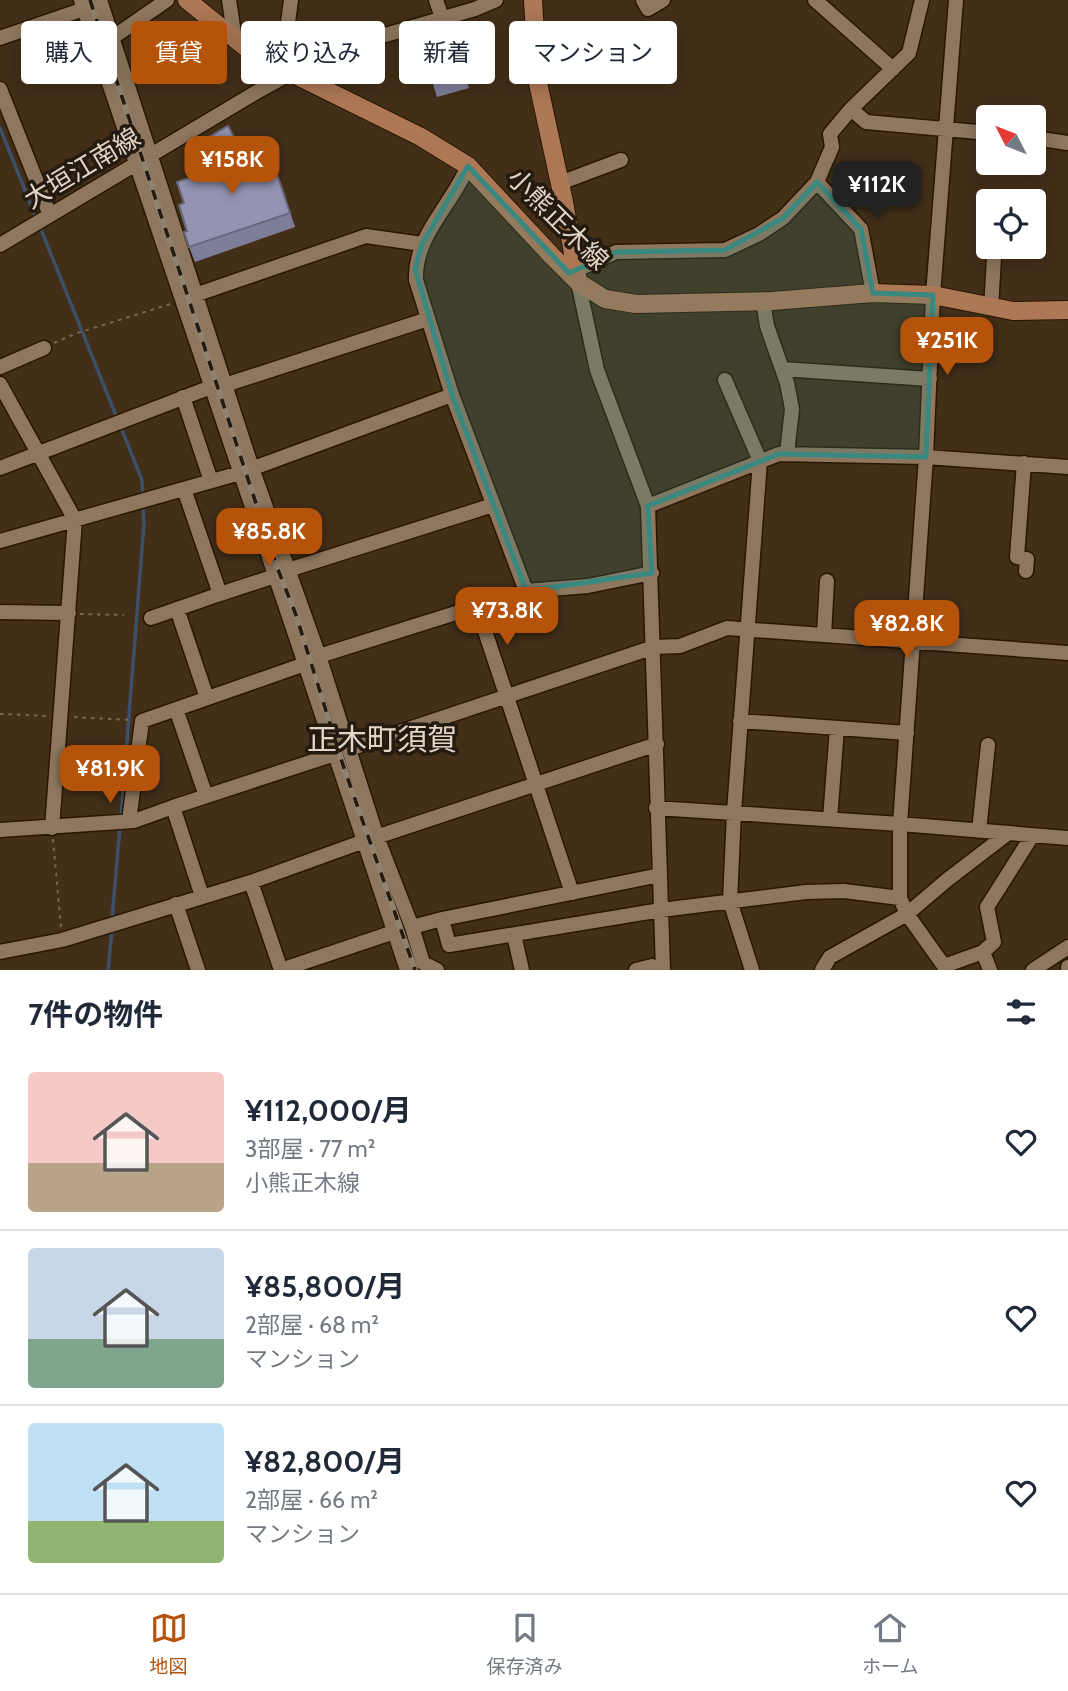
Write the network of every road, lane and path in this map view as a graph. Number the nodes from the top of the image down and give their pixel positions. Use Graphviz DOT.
graph roads {
  1 [pos="100,0"];
  2 [pos="167,0"];
  3 [pos="187,0"];
  4 [pos="229,0"];
  5 [pos="291,0"];
  6 [pos="436,0"];
  7 [pos="496,0"];
  8 [pos="533,0"];
  9 [pos="643,0"];
  10 [pos="663,0"];
  11 [pos="815,0"];
  12 [pos="922,0"];
  13 [pos="956,0"];
  14 [pos="83,4"];
  15 [pos="442,18"];
  16 [pos="107,21"];
  17 [pos="289,21"];
  18 [pos="117,35"];
  19 [pos="385,36"];
  20 [pos="0,38"];
  21 [pos="235,40"];
  22 [pos="241,44"];
  23 [pos="117,58"];
  24 [pos="893,69"];
  25 [pos="273,84"];
  26 [pos="311,84"];
  27 [pos="0,89"];
  28 [pos="851,109"];
  29 [pos="946,128"];
  30 [pos="976,131"];
  31 [pos="1046,139"];
  32 [pos="1068,142"];
  33 [pos="143,159"];
  34 [pos="621,160"];
  35 [pos="468,166"];
  36 [pos="817,181"];
  37 [pos="560,183"];
  38 [pos="50,215"];
  39 [pos="422,244"];
  40 [pos="0,245"];
  41 [pos="994,259"];
  42 [pos="578,276"];
  43 [pos="873,293"];
  44 [pos="933,295"];
  45 [pos="189,297"];
  46 [pos="763,302"];
  47 [pos="991,308"];
  48 [pos="1068,310"];
  49 [pos="428,319"];
  50 [pos="44,348"];
  51 [pos="0,368"];
  52 [pos="782,369"];
  53 [pos="930,379"];
  54 [pos="725,380"];
  55 [pos="0,384"];
  56 [pos="218,386"];
  57 [pos="452,395"];
  58 [pos="183,397"];
  59 [pos="38,453"];
  60 [pos="787,453"];
  61 [pos="926,457"];
  62 [pos="760,461"];
  63 [pos="1024,463"];
  64 [pos="1068,467"];
  65 [pos="0,468"];
  66 [pos="246,470"];
  67 [pos="211,481"];
  68 [pos="184,489"];
  69 [pos="493,505"];
  70 [pos="648,506"];
  71 [pos="75,520"];
  72 [pos="0,541"];
  73 [pos="1026,571"];
  74 [pos="282,573"];
  75 [pos="652,573"];
  76 [pos="827,581"];
  77 [pos="526,592"];
  78 [pos="220,594"];
  79 [pos="477,607"];
  80 [pos="177,609"];
  81 [pos="0,612"];
  82 [pos="69,613"];
  83 [pos="124,615"];
  84 [pos="151,618"];
  85 [pos="748,629"];
  86 [pos="824,635"];
  87 [pos="913,643"];
  88 [pos="654,647"];
  89 [pos="1068,653"];
  90 [pos="319,656"];
  91 [pos="305,664"];
  92 [pos="505,697"];
  93 [pos="206,698"];
  94 [pos="176,709"];
  95 [pos="740,721"];
  96 [pos="837,728"];
  97 [pos="907,733"];
  98 [pos="657,744"];
  99 [pos="988,745"];
  100 [pos="355,747"];
  101 [pos="335,754"];
  102 [pos="535,785"];
  103 [pos="206,796"];
  104 [pos="173,807"];
  105 [pos="656,807"];
  106 [pos="734,812"];
  107 [pos="830,819"];
  108 [pos="129,821"];
  109 [pos="900,824"];
  110 [pos="52,828"];
  111 [pos="0,830"];
  112 [pos="979,831"];
  113 [pos="1007,834"];
  114 [pos="1032,836"];
  115 [pos="377,837"];
  116 [pos="1068,838"];
  117 [pos="363,842"];
  118 [pos="660,875"];
  119 [pos="251,882"];
  120 [pos="572,893"];
  121 [pos="202,896"];
  122 [pos="900,898"];
  123 [pos="730,901"];
  124 [pos="176,904"];
  125 [pos="661,910"];
  126 [pos="907,915"];
  127 [pos="442,919"];
  128 [pos="412,927"];
  129 [pos="394,932"];
  130 [pos="514,935"];
  131 [pos="62,940"];
  132 [pos="1068,947"];
  133 [pos="0,952"];
  134 [pos="982,952"];
  135 [pos="198,970"];
  136 [pos="281,970"];
  137 [pos="407,970"];
  138 [pos="437,970"];
  139 [pos="522,970"];
  140 [pos="636,970"];
  141 [pos="652,970"];
  142 [pos="663,970"];
  143 [pos="752,970"];
  144 [pos="822,970"];
  145 [pos="990,970"];
  146 [pos="1033,970"];
  1 -- 16 [label="street"];
  2 -- 18 [label="street"];
  3 -- 21 [label="main road, 小熊正木線"];
  4 -- 21 [label="street"];
  5 -- 17 [label="street"];
  6 -- 15 [label="street"];
  7 -- 15 [label="street, 大垣江南線"];
  8 -- 37 [label="main road"];
  9 -- 10 [label="street"];
  11 -- 24 [label="street"];
  12 -- 24 [label="street"];
  13 -- 29 [label="street"];
  14 -- 20 [label="street"];
  14 -- 33 [label="street"];
  15 -- 19 [label="street, 大垣江南線"];
  21 -- 22 [label="main road, 小熊正木線"];
  23 -- 33 [label="street"];
  24 -- 28 [label="street"];
  25 -- 33 [label="street, 大垣江南線"];
  26 -- 35 [label="main road, 小熊正木線"];
  27 -- 38 [label="street"];
  28 -- 29 [label="street"];
  28 -- 36 [label="street"];
  29 -- 30 [label="street"];
  29 -- 44 [label="street"];
  31 -- 32 [label="street"];
  33 -- 38 [label="street, 大垣江南線"];
  33 -- 45 [label="street"];
  34 -- 37 [label="street"];
  35 -- 39 [label="street"];
  35 -- 42 [label="main road, 小熊正木線"];
  36 -- 42 [label="street"];
  36 -- 43 [label="street"];
  37 -- 42 [label="main road"];
  38 -- 40 [label="street, 大垣江南線"];
  39 -- 45 [label="street"];
  39 -- 49 [label="street"];
  41 -- 47 [label="street"];
  42 -- 46 [label="main road, 小熊正木線"];
  42 -- 70 [label="street"];
  43 -- 44 [label="main road, 小熊正木線"];
  43 -- 46 [label="main road, 小熊正木線"];
  44 -- 47 [label="main road, 小熊正木線"];
  44 -- 53 [label="street"];
  45 -- 50 [label="path"];
  45 -- 56 [label="street"];
  46 -- 52 [label="street"];
  47 -- 48 [label="main road, 小熊正木線"];
  49 -- 56 [label="street"];
  49 -- 57 [label="street"];
  50 -- 51 [label="street"];
  52 -- 53 [label="street"];
  52 -- 60 [label="street"];
  53 -- 61 [label="street"];
  54 -- 62 [label="street"];
  55 -- 59 [label="street"];
  56 -- 58 [label="street"];
  56 -- 66 [label="street"];
  57 -- 66 [label="street"];
  57 -- 69 [label="street"];
  58 -- 59 [label="street"];
  58 -- 67 [label="street"];
  59 -- 65 [label="street"];
  59 -- 71 [label="street"];
  60 -- 61 [label="street"];
  60 -- 62 [label="street"];
  61 -- 63 [label="street"];
  61 -- 87 [label="street"];
  62 -- 70 [label="street"];
  62 -- 85 [label="street"];
  63 -- 64 [label="street"];
  63 -- 73 [label="street"];
  66 -- 67 [label="street"];
  66 -- 74 [label="street"];
  67 -- 68 [label="street"];
  68 -- 71 [label="street"];
  68 -- 78 [label="street"];
  69 -- 74 [label="street"];
  69 -- 77 [label="street"];
  70 -- 75 [label="street"];
  71 -- 72 [label="street"];
  71 -- 82 [label="street"];
  74 -- 78 [label="street"];
  74 -- 90 [label="street"];
  74 -- 91 [label="street"];
  75 -- 77 [label="street"];
  75 -- 88 [label="street"];
  76 -- 86 [label="street"];
  77 -- 79 [label="street"];
  78 -- 80 [label="street"];
  79 -- 90 [label="street"];
  79 -- 92 [label="street"];
  80 -- 84 [label="street"];
  80 -- 93 [label="street"];
  81 -- 82 [label="street"];
  82 -- 83 [label="path"];
  82 -- 110 [label="street"];
  85 -- 86 [label="street"];
  85 -- 88 [label="street"];
  85 -- 95 [label="street"];
  86 -- 87 [label="street"];
  87 -- 89 [label="street"];
  87 -- 97 [label="street"];
  88 -- 92 [label="street"];
  88 -- 98 [label="street"];
  90 -- 115 [label="street"];
  91 -- 93 [label="street"];
  91 -- 101 [label="street"];
  92 -- 100 [label="street"];
  92 -- 102 [label="street"];
  93 -- 94 [label="street"];
  94 -- 103 [label="street"];
  94 -- 108 [label="street"];
  95 -- 96 [label="street"];
  95 -- 106 [label="street"];
  96 -- 97 [label="street"];
  96 -- 107 [label="street"];
  97 -- 109 [label="street"];
  98 -- 102 [label="street"];
  98 -- 105 [label="street"];
  99 -- 112 [label="street"];
  101 -- 103 [label="street"];
  101 -- 117 [label="street"];
  102 -- 115 [label="street"];
  102 -- 120 [label="street"];
  103 -- 104 [label="street"];
  104 -- 108 [label="street"];
  104 -- 121 [label="street"];
  105 -- 106 [label="street"];
  105 -- 118 [label="street"];
  106 -- 107 [label="street"];
  106 -- 123 [label="street"];
  107 -- 109 [label="street"];
  108 -- 110 [label="street"];
  109 -- 112 [label="street"];
  109 -- 122 [label="street"];
  110 -- 111 [label="street"];
  110 -- 131 [label="path"];
  112 -- 113 [label="street"];
  113 -- 114 [label="street"];
  113 -- 126 [label="street"];
  114 -- 116 [label="street"];
  114 -- 134 [label="street"];
  115 -- 117 [label="street"];
  115 -- 128 [label="street"];
  117 -- 119 [label="street"];
  117 -- 129 [label="street"];
  118 -- 120 [label="street"];
  118 -- 125 [label="street"];
  119 -- 121 [label="street"];
  119 -- 136 [label="street"];
  120 -- 127 [label="street"];
  121 -- 124 [label="street"];
  122 -- 123 [label="street"];
  122 -- 126 [label="street"];
  123 -- 125 [label="street"];
  123 -- 143 [label="street"];
  124 -- 131 [label="street"];
  124 -- 135 [label="street"];
  125 -- 130 [label="street"];
  125 -- 142 [label="street"];
  126 -- 134 [label="street"];
  126 -- 144 [label="street"];
  127 -- 128 [label="street"];
  127 -- 130 [label="street"];
  128 -- 138 [label="street"];
  129 -- 136 [label="street"];
  129 -- 137 [label="street"];
  130 -- 139 [label="street"];
  131 -- 133 [label="street"];
  132 -- 146 [label="street"];
  134 -- 145 [label="street"];
  140 -- 141 [label="street"];
}
